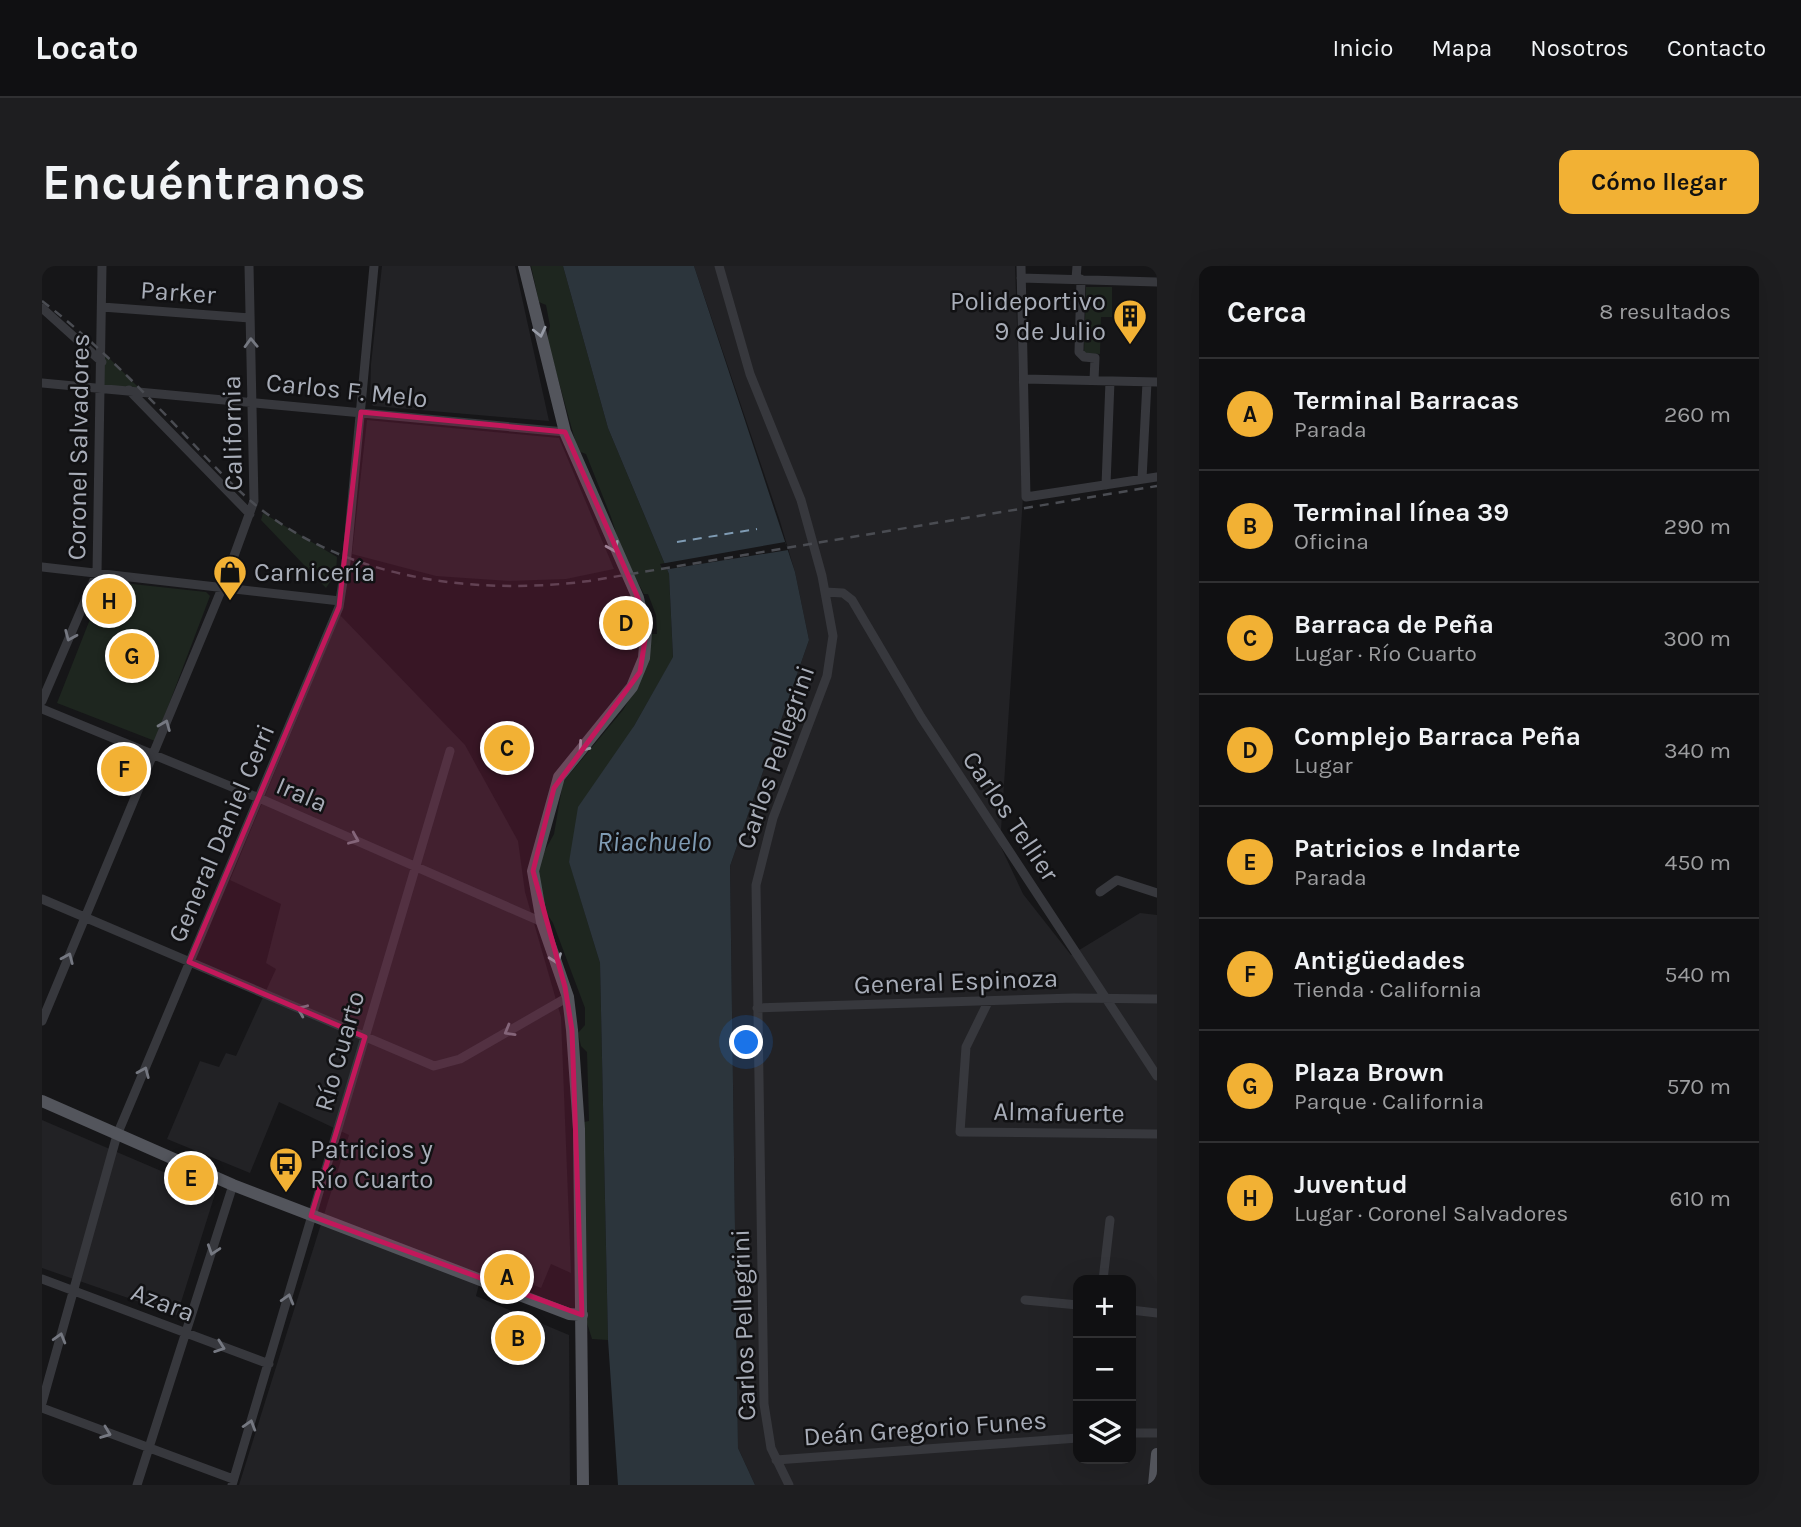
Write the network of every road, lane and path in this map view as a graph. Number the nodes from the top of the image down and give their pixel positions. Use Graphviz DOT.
graph roads {
  1 [pos="102,266"];
  2 [pos="249,266"];
  3 [pos="374,266"];
  4 [pos="524,266"];
  5 [pos="719,266"];
  6 [pos="1021,266"];
  7 [pos="1077,266"];
  8 [pos="1021,278"];
  9 [pos="1078,279"];
  10 [pos="1157,282"];
  11 [pos="102,307"];
  12 [pos="42,308"];
  13 [pos="250,318"];
  14 [pos="102,362"];
  15 [pos="1024,379"];
  16 [pos="1094,380"];
  17 [pos="1110,381"];
  18 [pos="1152,382"];
  19 [pos="42,383"];
  20 [pos="102,388"];
  21 [pos="129,390"];
  22 [pos="253,402"];
  23 [pos="361,412"];
  24 [pos="565,432"];
  25 [pos="1157,477"];
  26 [pos="1142,479"];
  27 [pos="1105,485"];
  28 [pos="250,514"];
  29 [pos="42,567"];
  30 [pos="97,573"];
  31 [pos="223,586"];
  32 [pos="825,592"];
  33 [pos="340,601"];
  34 [pos="42,701"];
  35 [pos="42,709"];
  36 [pos="450,751"];
  37 [pos="153,754"];
  38 [pos="259,798"];
  39 [pos="414,865"];
  40 [pos="1100,892"];
  41 [pos="1157,893"];
  42 [pos="42,899"];
  43 [pos="85,917"];
  44 [pos="542,922"];
  45 [pos="189,962"];
  46 [pos="568,997"];
  47 [pos="1107,998"];
  48 [pos="1157,999"];
  49 [pos="988,1002"];
  50 [pos="757,1008"];
  51 [pos="42,1021"];
  52 [pos="365,1037"];
  53 [pos="1157,1076"];
  54 [pos="42,1101"];
  55 [pos="1157,1134"];
  56 [pos="117,1135"];
  57 [pos="233,1185"];
  58 [pos="311,1216"];
  59 [pos="1110,1220"];
  60 [pos="1104,1275"];
  61 [pos="42,1279"];
  62 [pos="74,1291"];
  63 [pos="1026,1300"];
  64 [pos="1073,1305"];
  65 [pos="1136,1310"];
  66 [pos="1157,1312"];
  67 [pos="582,1315"];
  68 [pos="186,1334"];
  69 [pos="269,1364"];
  70 [pos="42,1406"];
  71 [pos="1136,1433"];
  72 [pos="1157,1433"];
  73 [pos="1073,1438"];
  74 [pos="148,1450"];
  75 [pos="1157,1454"];
  76 [pos="776,1460"];
  77 [pos="233,1482"];
  78 [pos="137,1485"];
  79 [pos="583,1485"];
  80 [pos="789,1485"];
  81 [pos="1154,1485"];
  1 -- 11 [label="street, Coronel Salvadores"];
  2 -- 13 [label="street, California"];
  3 -- 23 [label="street, General Daniel Cerri"];
  4 -- 24 [label="main road, one-way"];
  5 -- 32 [label="street, Carlos Pellegrini"];
  6 -- 8 [label="street"];
  7 -- 9 [label="street"];
  8 -- 9 [label="street"];
  8 -- 15 [label="street"];
  9 -- 10 [label="street"];
  9 -- 16 [label="street"];
  11 -- 13 [label="street, Parker"];
  11 -- 14 [label="street, Coronel Salvadores"];
  12 -- 14 [label="street"];
  22 -- 13 [label="street, California, one-way"];
  14 -- 20 [label="street, Coronel Salvadores"];
  15 -- 16 [label="street"];
  15 -- 27 [label="street"];
  16 -- 17 [label="street"];
  17 -- 18 [label="street"];
  17 -- 27 [label="street"];
  18 -- 26 [label="street"];
  19 -- 20 [label="street, Carlos F. Melo"];
  20 -- 21 [label="street, Carlos F. Melo"];
  20 -- 30 [label="street, Coronel Salvadores"];
  21 -- 22 [label="street, Carlos F. Melo"];
  21 -- 28 [label="street"];
  22 -- 23 [label="street, Carlos F. Melo"];
  22 -- 28 [label="street, California"];
  23 -- 24 [label="street, Carlos F. Melo"];
  23 -- 33 [label="street, General Daniel Cerri"];
  24 -- 44 [label="main road, one-way"];
  25 -- 26 [label="street"];
  26 -- 27 [label="street"];
  28 -- 31 [label="street, California"];
  29 -- 30 [label="street"];
  30 -- 31 [label="street"];
  30 -- 34 [label="street, Coronel Salvadores, one-way"];
  31 -- 33 [label="street"];
  37 -- 31 [label="street, California, one-way"];
  32 -- 47 [label="street, Carlos Tellier"];
  32 -- 50 [label="street, Carlos Pellegrini"];
  33 -- 38 [label="street, General Daniel Cerri"];
  35 -- 37 [label="street, Irala"];
  36 -- 39 [label="street, Río Cuarto"];
  37 -- 38 [label="street, Irala"];
  37 -- 43 [label="street, California"];
  38 -- 39 [label="street, Irala, one-way"];
  38 -- 45 [label="street, General Daniel Cerri"];
  39 -- 44 [label="street, Irala"];
  39 -- 52 [label="street, Río Cuarto"];
  40 -- 41 [label="street"];
  42 -- 43 [label="street"];
  43 -- 45 [label="street"];
  51 -- 43 [label="street, California, one-way"];
  44 -- 46 [label="main road, one-way"];
  52 -- 45 [label="street, one-way"];
  56 -- 45 [label="street, General Daniel Cerri, one-way"];
  46 -- 52 [label="street, one-way"];
  46 -- 67 [label="main road"];
  47 -- 48 [label="street, General Espinoza"];
  47 -- 49 [label="street, General Espinoza"];
  47 -- 53 [label="street, Carlos Tellier"];
  49 -- 50 [label="street, General Espinoza"];
  49 -- 55 [label="street, Almafuerte"];
  50 -- 76 [label="street, Carlos Pellegrini"];
  52 -- 58 [label="street, Río Cuarto"];
  54 -- 56 [label="main road"];
  56 -- 57 [label="main road"];
  56 -- 62 [label="street, General Daniel Cerri"];
  57 -- 58 [label="main road"];
  57 -- 68 [label="street, one-way"];
  58 -- 67 [label="main road"];
  69 -- 58 [label="street, Río Cuarto, one-way"];
  59 -- 60 [label="street"];
  61 -- 62 [label="street, Azara"];
  62 -- 68 [label="street, Azara"];
  70 -- 62 [label="street, General Daniel Cerri, one-way"];
  63 -- 64 [label="street"];
  65 -- 66 [label="street"];
  67 -- 79 [label="main road"];
  68 -- 69 [label="street, Azara, one-way"];
  68 -- 74 [label="street"];
  77 -- 69 [label="street, Río Cuarto, one-way"];
  70 -- 74 [label="street, one-way"];
  71 -- 72 [label="street"];
  73 -- 76 [label="street, Deán Gregorio Funes"];
  74 -- 77 [label="street"];
  74 -- 78 [label="street"];
  75 -- 81 [label="main road"];
  76 -- 80 [label="street, Carlos Pellegrini"];
}
